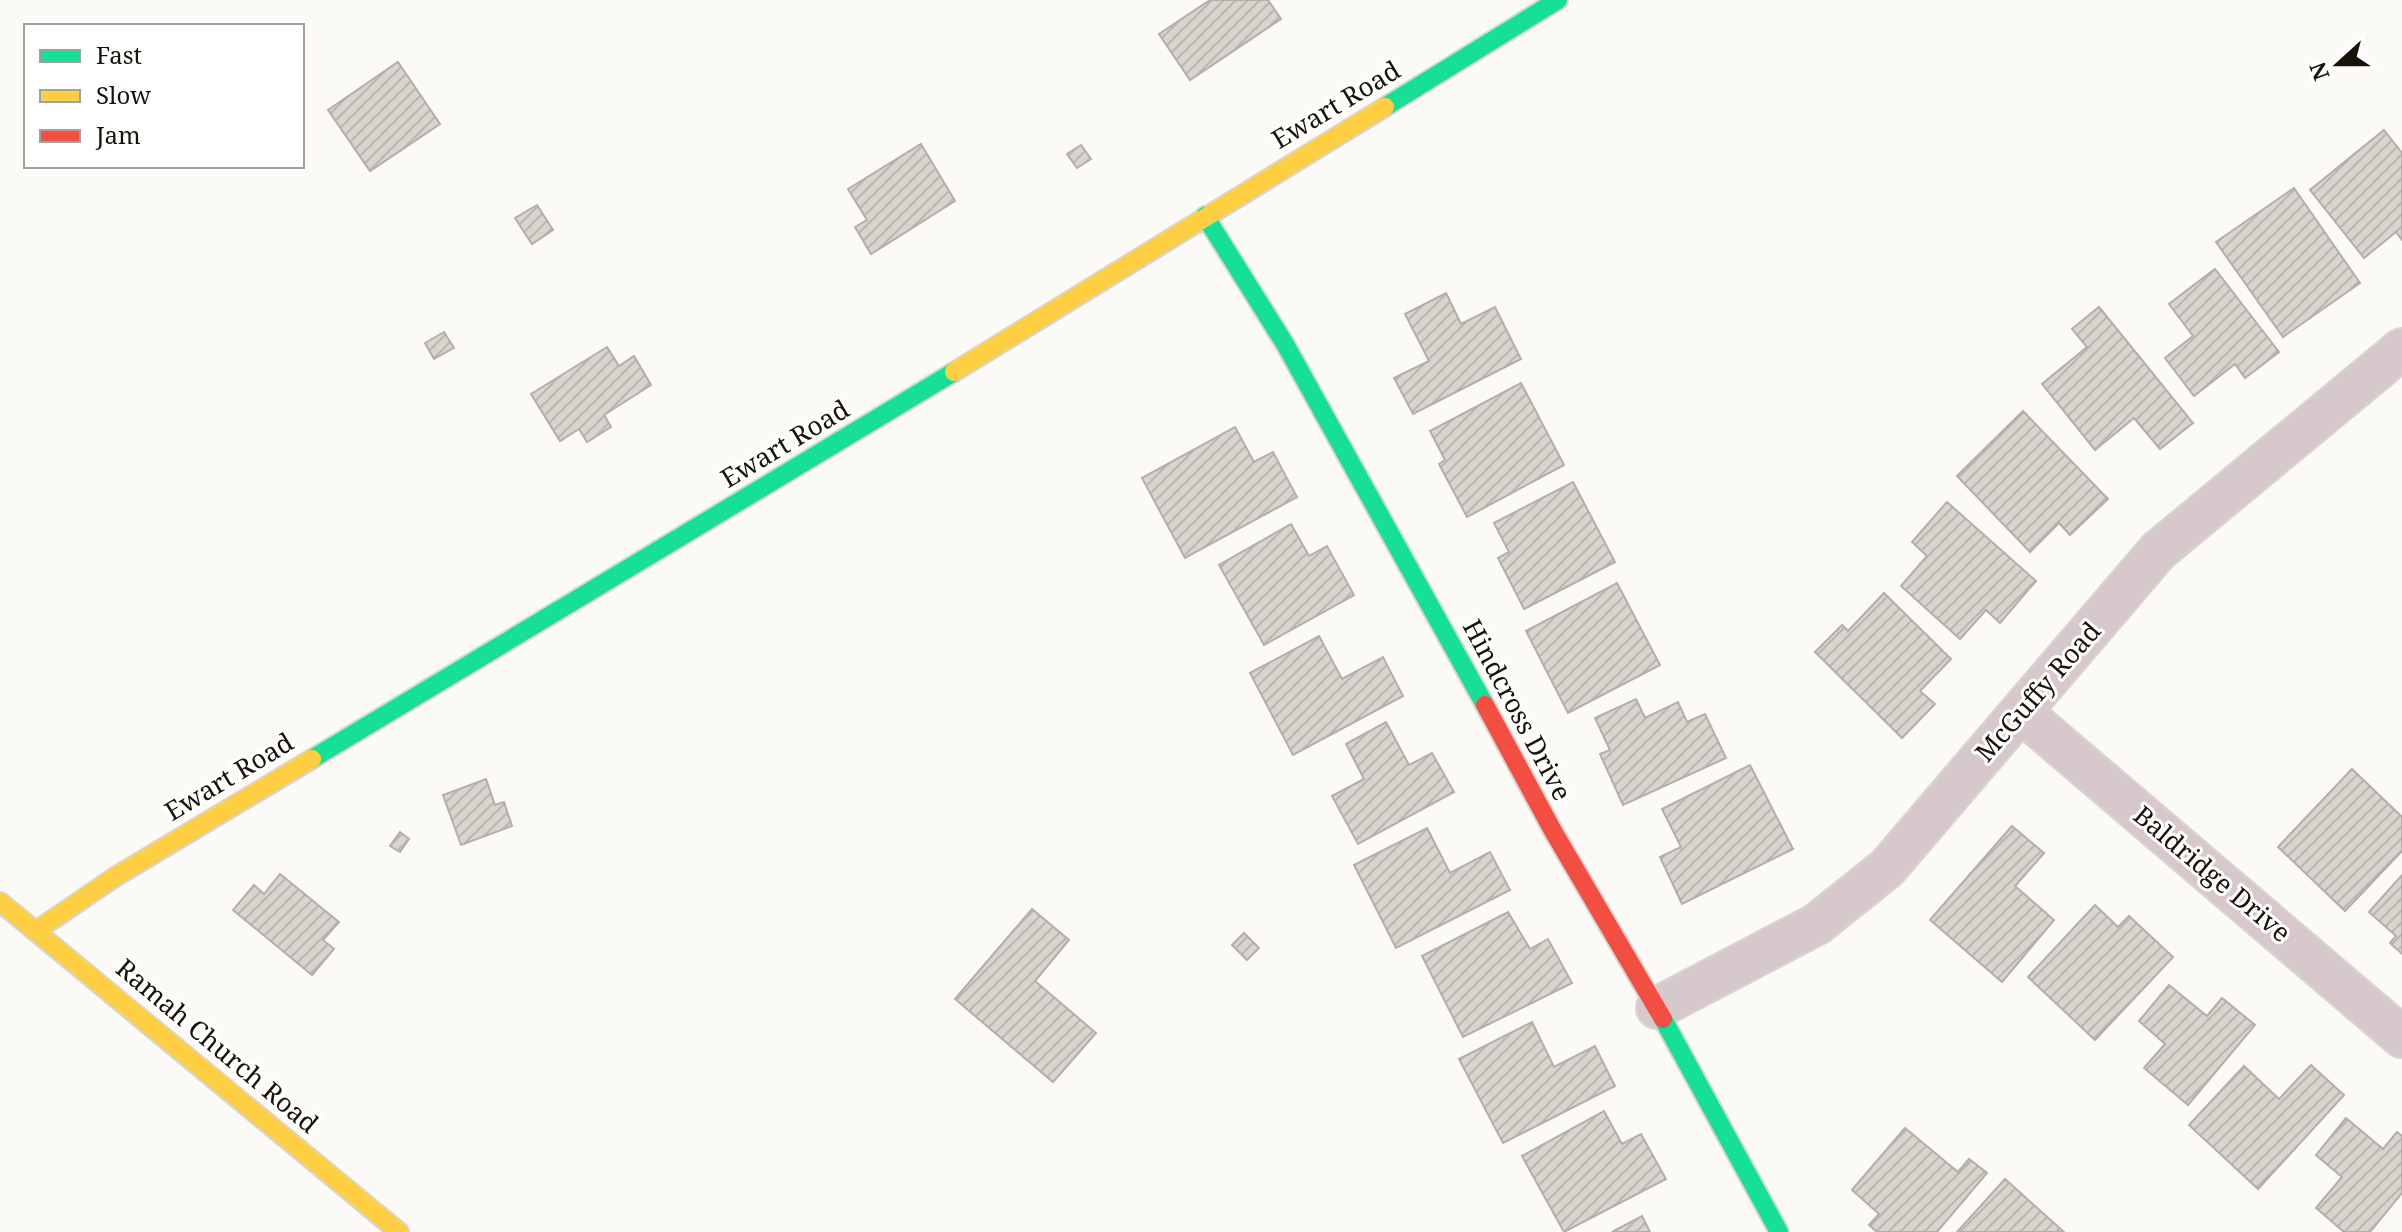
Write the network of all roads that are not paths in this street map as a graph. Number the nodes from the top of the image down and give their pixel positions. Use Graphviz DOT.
graph roads {
  1 [pos="1558,0"];
  2 [pos="1205,216"];
  3 [pos="2402,349"];
  4 [pos="2021,712"];
  5 [pos="0,902"];
  6 [pos="36,931"];
  7 [pos="1657,1008"];
  8 [pos="2402,1037"];
  9 [pos="399,1232"];
  10 [pos="1779,1232"];
  1 -- 2 [label="street, Ewart Road"];
  2 -- 6 [label="street, Ewart Road"];
  2 -- 7 [label="street, Hindcross Drive"];
  3 -- 4 [label="street, McGuffy Road"];
  4 -- 7 [label="street, McGuffy Road"];
  4 -- 8 [label="street, Baldridge Drive"];
  5 -- 6 [label="street, Ramah Church Road"];
  6 -- 9 [label="street, Ramah Church Road"];
  7 -- 10 [label="street, Hindcross Drive"];
}
